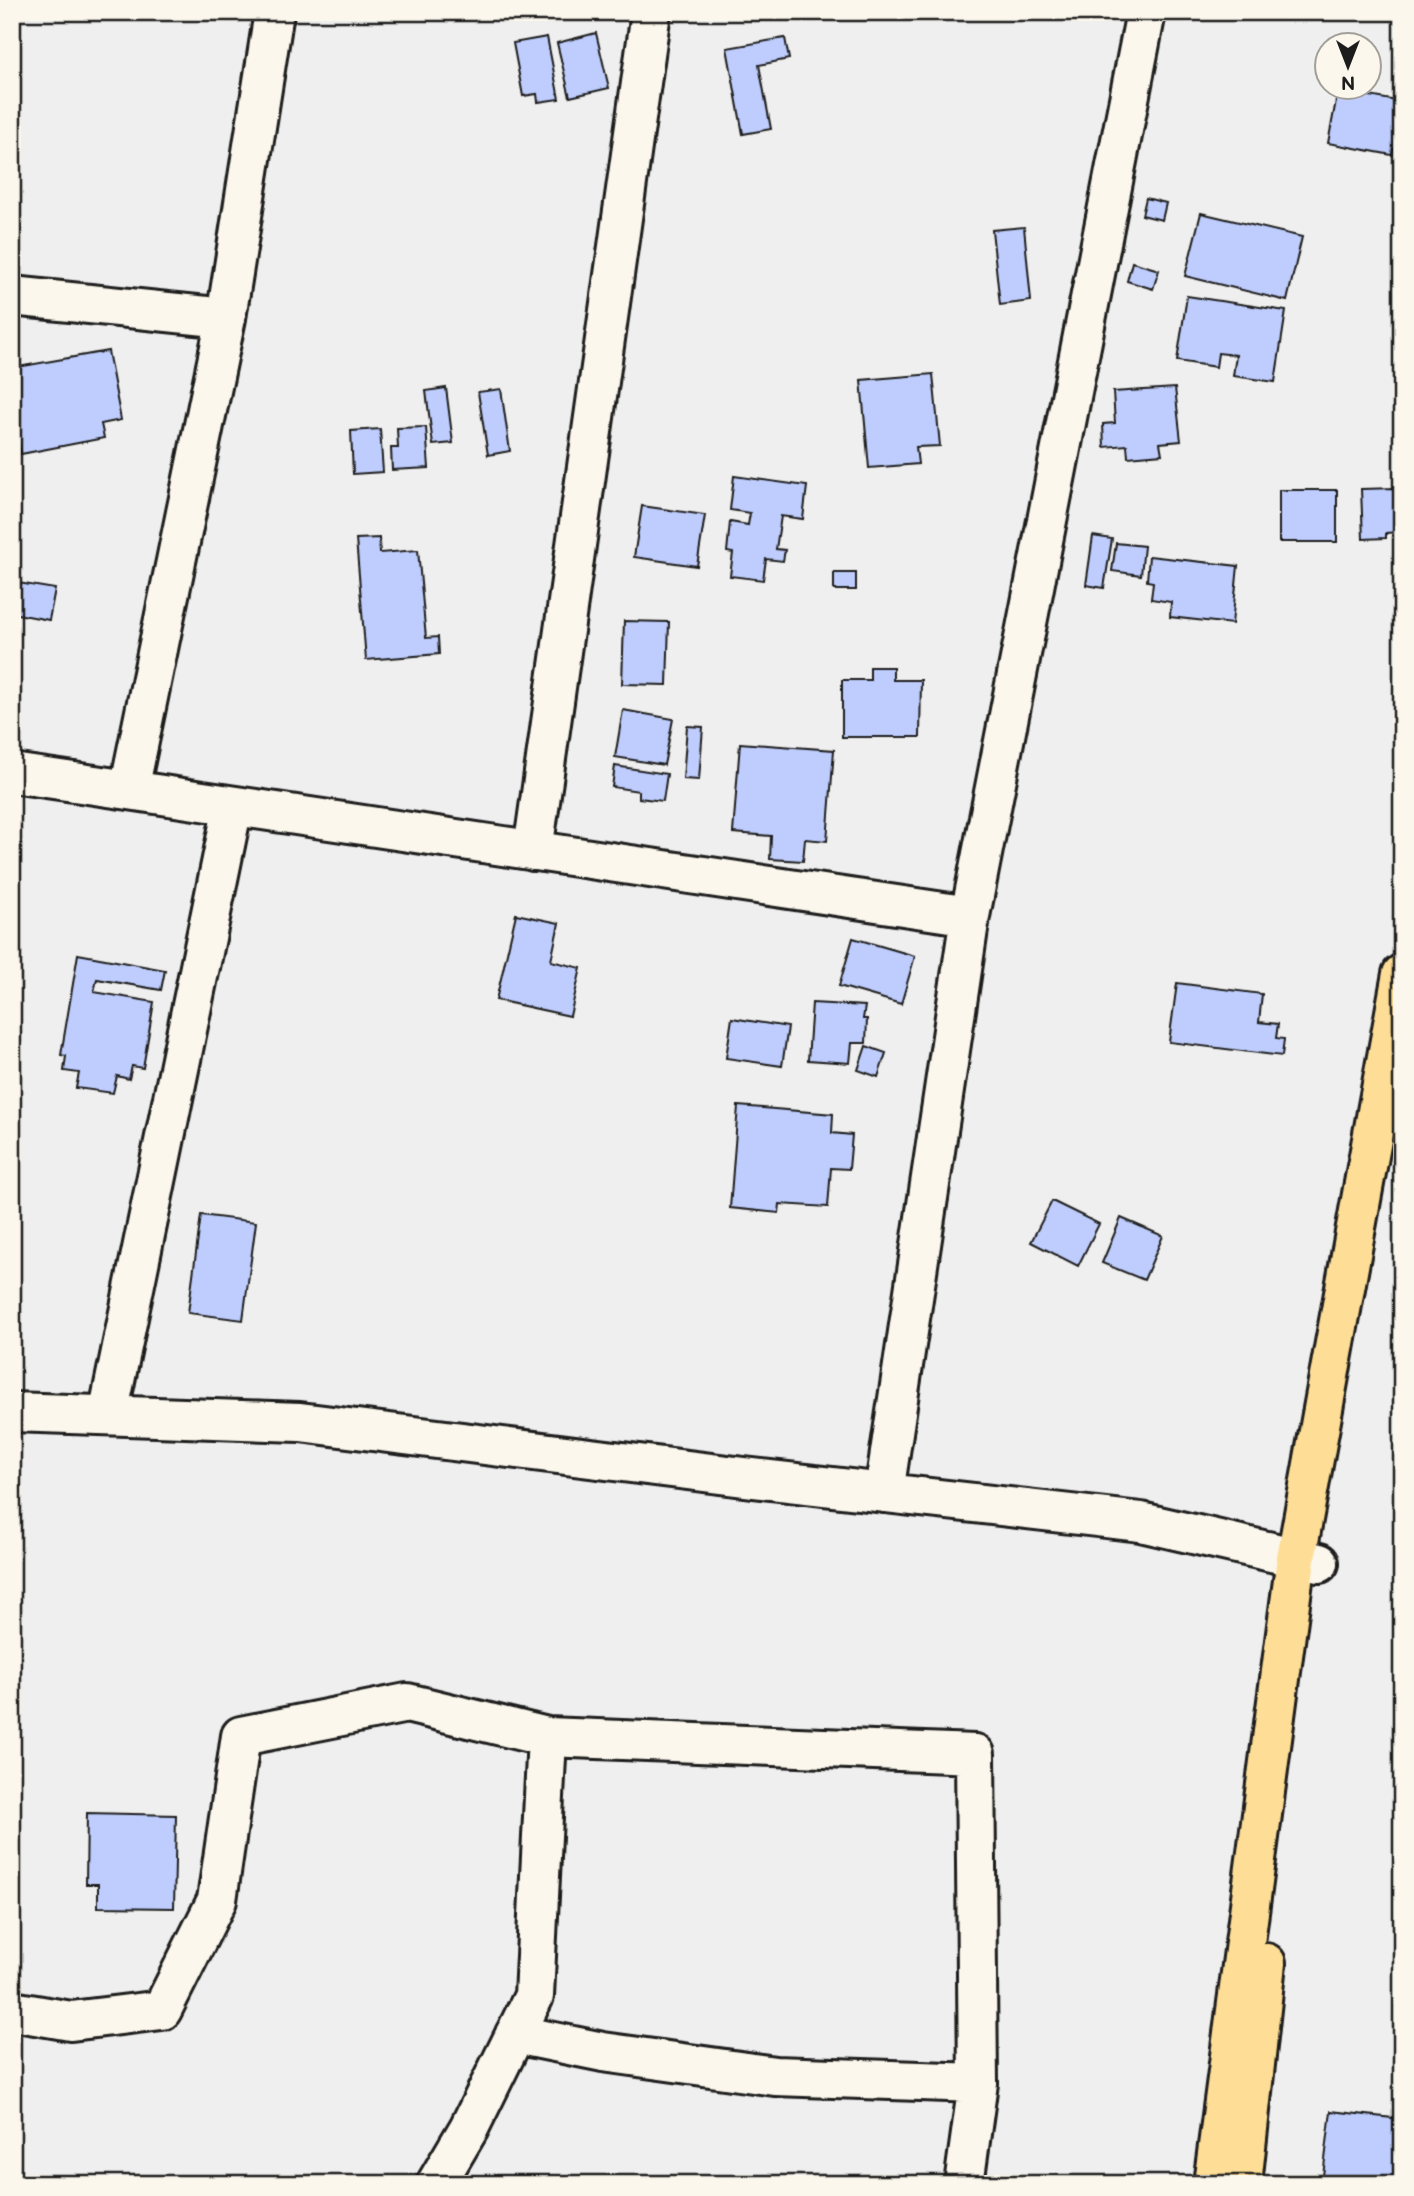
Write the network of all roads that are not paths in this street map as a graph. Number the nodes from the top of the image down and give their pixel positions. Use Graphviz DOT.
graph roads {
  1 [pos="274,12"];
  2 [pos="651,12"];
  3 [pos="1146,12"];
  4 [pos="12,296"];
  5 [pos="226,318"];
  6 [pos="12,773"];
  7 [pos="129,790"];
  8 [pos="233,806"];
  9 [pos="533,850"];
  10 [pos="970,916"];
  11 [pos="1402,974"];
  12 [pos="1402,1112"];
  13 [pos="12,1412"];
  14 [pos="108,1415"];
  15 [pos="884,1493"];
  16 [pos="1308,1561"];
  17 [pos="547,1737"];
  18 [pos="12,2011"];
  19 [pos="515,2034"];
  20 [pos="978,2083"];
  21 [pos="436,2184"];
  22 [pos="964,2184"];
  23 [pos="1213,2184"];
  24 [pos="1242,2184"];
  1 -- 5 [label="street"];
  2 -- 9 [label="street"];
  3 -- 10 [label="street"];
  4 -- 5 [label="street"];
  5 -- 7 [label="street"];
  6 -- 7 [label="street"];
  7 -- 8 [label="street"];
  8 -- 9 [label="street"];
  8 -- 14 [label="street"];
  9 -- 10 [label="street"];
  10 -- 15 [label="street"];
  11 -- 16 [label="main road"];
  12 -- 16 [label="main road"];
  13 -- 14 [label="street"];
  14 -- 15 [label="street"];
  15 -- 16 [label="street"];
  16 -- 23 [label="main road"];
  16 -- 24 [label="main road"];
  17 -- 18 [label="street"];
  17 -- 19 [label="street"];
  17 -- 20 [label="street"];
  19 -- 20 [label="street"];
  19 -- 21 [label="street"];
  20 -- 22 [label="street"];
}
